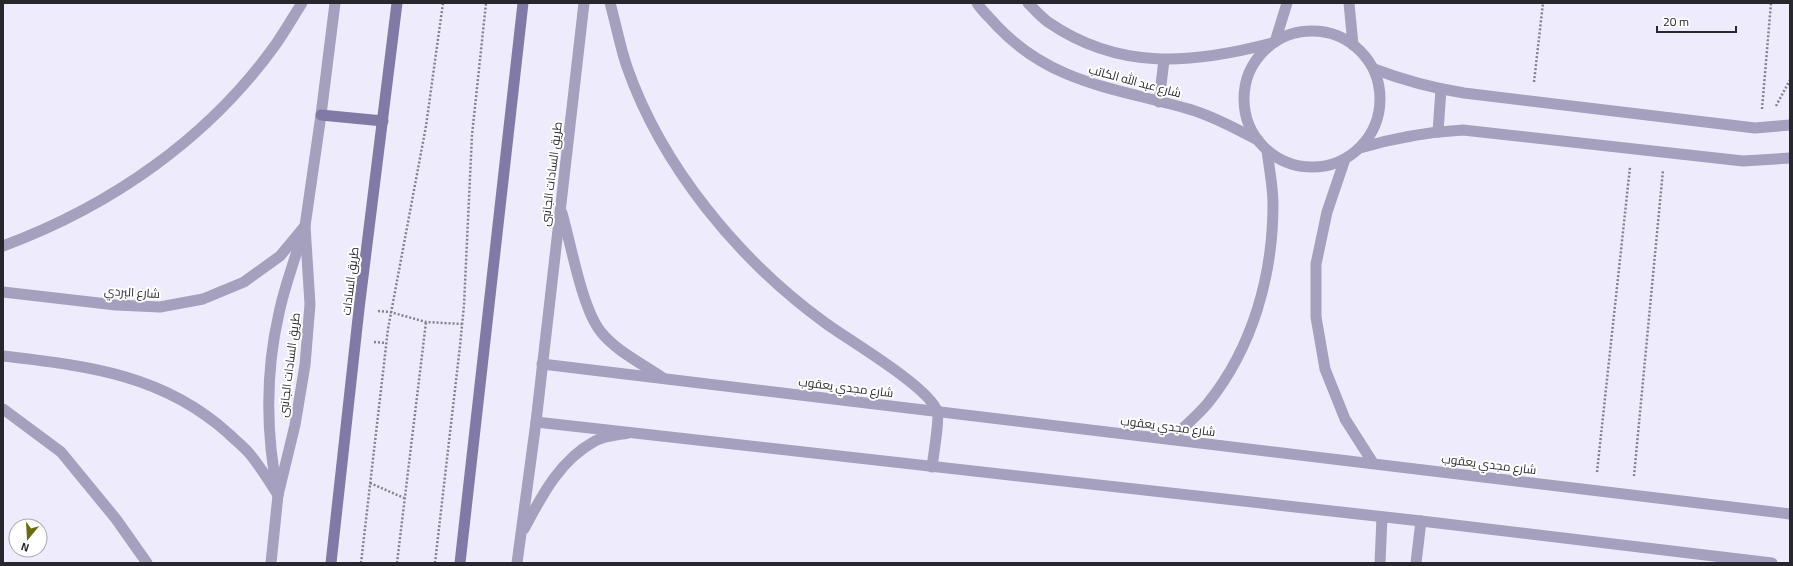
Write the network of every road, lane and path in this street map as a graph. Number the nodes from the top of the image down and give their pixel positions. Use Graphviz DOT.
graph roads {
  1 [pos="302,3"];
  2 [pos="335,3"];
  3 [pos="397,3"];
  4 [pos="443,3"];
  5 [pos="486,3"];
  6 [pos="523,3"];
  7 [pos="584,3"];
  8 [pos="610,3"];
  9 [pos="977,3"];
  10 [pos="1028,3"];
  11 [pos="1287,3"];
  12 [pos="1350,3"];
  13 [pos="1543,3"];
  14 [pos="1771,3"];
  15 [pos="1274,43"];
  16 [pos="1353,45"];
  17 [pos="1164,60"];
  18 [pos="1374,69"];
  19 [pos="1790,80"];
  20 [pos="1441,89"];
  21 [pos="1532,101"];
  22 [pos="1159,102"];
  23 [pos="321,115"];
  24 [pos="383,121"];
  25 [pos="1790,125"];
  26 [pos="1763,127"];
  27 [pos="1438,132"];
  28 [pos="1258,140"];
  29 [pos="1360,148"];
  30 [pos="1632,148"];
  31 [pos="1267,150"];
  32 [pos="1665,152"];
  33 [pos="1790,158"];
  34 [pos="1345,159"];
  35 [pos="560,208"];
  36 [pos="305,226"];
  37 [pos="3,246"];
  38 [pos="3,292"];
  39 [pos="390,312"];
  40 [pos="426,322"];
  41 [pos="462,324"];
  42 [pos="3,356"];
  43 [pos="542,364"];
  44 [pos="663,378"];
  45 [pos="3,409"];
  46 [pos="938,412"];
  47 [pos="536,422"];
  48 [pos="628,433"];
  49 [pos="1171,440"];
  50 [pos="1373,463"];
  51 [pos="932,467"];
  52 [pos="370,483"];
  53 [pos="1595,490"];
  54 [pos="1632,494"];
  55 [pos="278,495"];
  56 [pos="404,498"];
  57 [pos="1790,514"];
  58 [pos="1382,517"];
  59 [pos="1421,521"];
  60 [pos="520,537"];
  61 [pos="147,563"];
  62 [pos="271,563"];
  63 [pos="330,563"];
  64 [pos="361,563"];
  65 [pos="397,563"];
  66 [pos="435,563"];
  67 [pos="460,563"];
  68 [pos="517,563"];
  69 [pos="1380,563"];
  70 [pos="1416,563"];
  71 [pos="1772,563"];
  1 -- 37 [label="street"];
  2 -- 23 [label="street, طريق السادات الجانبى"];
  3 -- 24 [label="main road, طريق السادات"];
  4 -- 39 [label="path"];
  5 -- 41 [label="path"];
  6 -- 67 [label="main road"];
  7 -- 35 [label="street, طريق السادات الجانبى"];
  8 -- 46 [label="street"];
  9 -- 22 [label="street, شارع عبد الله الكاتب"];
  10 -- 17 [label="street, شارع عبد الله الكاتب"];
  11 -- 15 [label="street"];
  12 -- 16 [label="street"];
  13 -- 21 [label="path"];
  14 -- 26 [label="path"];
  15 -- 16 [label="street"];
  15 -- 17 [label="street, شارع عبد الله الكاتب"];
  15 -- 28 [label="street"];
  16 -- 18 [label="street"];
  17 -- 22 [label="street"];
  18 -- 20 [label="street"];
  18 -- 29 [label="street"];
  19 -- 26 [label="path"];
  20 -- 21 [label="street"];
  20 -- 27 [label="street"];
  21 -- 26 [label="street"];
  22 -- 28 [label="street, شارع عبد الله الكاتب"];
  23 -- 24 [label="main road"];
  23 -- 36 [label="street, طريق السادات الجانبى"];
  24 -- 63 [label="main road, طريق السادات"];
  25 -- 26 [label="street"];
  27 -- 29 [label="street"];
  27 -- 30 [label="street"];
  28 -- 31 [label="street"];
  29 -- 34 [label="street"];
  30 -- 32 [label="street"];
  30 -- 53 [label="path"];
  31 -- 34 [label="street"];
  31 -- 49 [label="street"];
  32 -- 33 [label="street"];
  32 -- 54 [label="path"];
  34 -- 50 [label="street"];
  35 -- 43 [label="street, طريق السادات الجانبى"];
  35 -- 44 [label="street"];
  36 -- 38 [label="street, شارع البردي"];
  36 -- 55 [label="street, طريق السادات الجانبى"];
  36 -- 55 [label="street"];
  39 -- 40 [label="path"];
  39 -- 52 [label="path"];
  40 -- 41 [label="path"];
  40 -- 56 [label="path"];
  41 -- 66 [label="path"];
  42 -- 55 [label="street"];
  43 -- 44 [label="street, شارع مجدي يعقوب"];
  43 -- 47 [label="street, طريق السادات الجانبى"];
  44 -- 46 [label="street, شارع مجدي يعقوب"];
  45 -- 61 [label="street"];
  46 -- 49 [label="street, شارع مجدي يعقوب"];
  46 -- 51 [label="street"];
  47 -- 48 [label="street"];
  47 -- 60 [label="street, طريق السادات الجانبى"];
  48 -- 51 [label="street"];
  48 -- 60 [label="street"];
  49 -- 50 [label="street, شارع مجدي يعقوب"];
  50 -- 53 [label="street, شارع مجدي يعقوب"];
  51 -- 58 [label="street"];
  52 -- 56 [label="path"];
  52 -- 64 [label="path"];
  53 -- 54 [label="street, شارع مجدي يعقوب"];
  54 -- 57 [label="street, شارع مجدي يعقوب"];
  55 -- 62 [label="street, طريق السادات الجانبى"];
  56 -- 65 [label="path"];
  58 -- 59 [label="street"];
  58 -- 69 [label="street"];
  59 -- 70 [label="street"];
  59 -- 71 [label="street"];
  60 -- 68 [label="street, طريق السادات الجانبى"];
}
